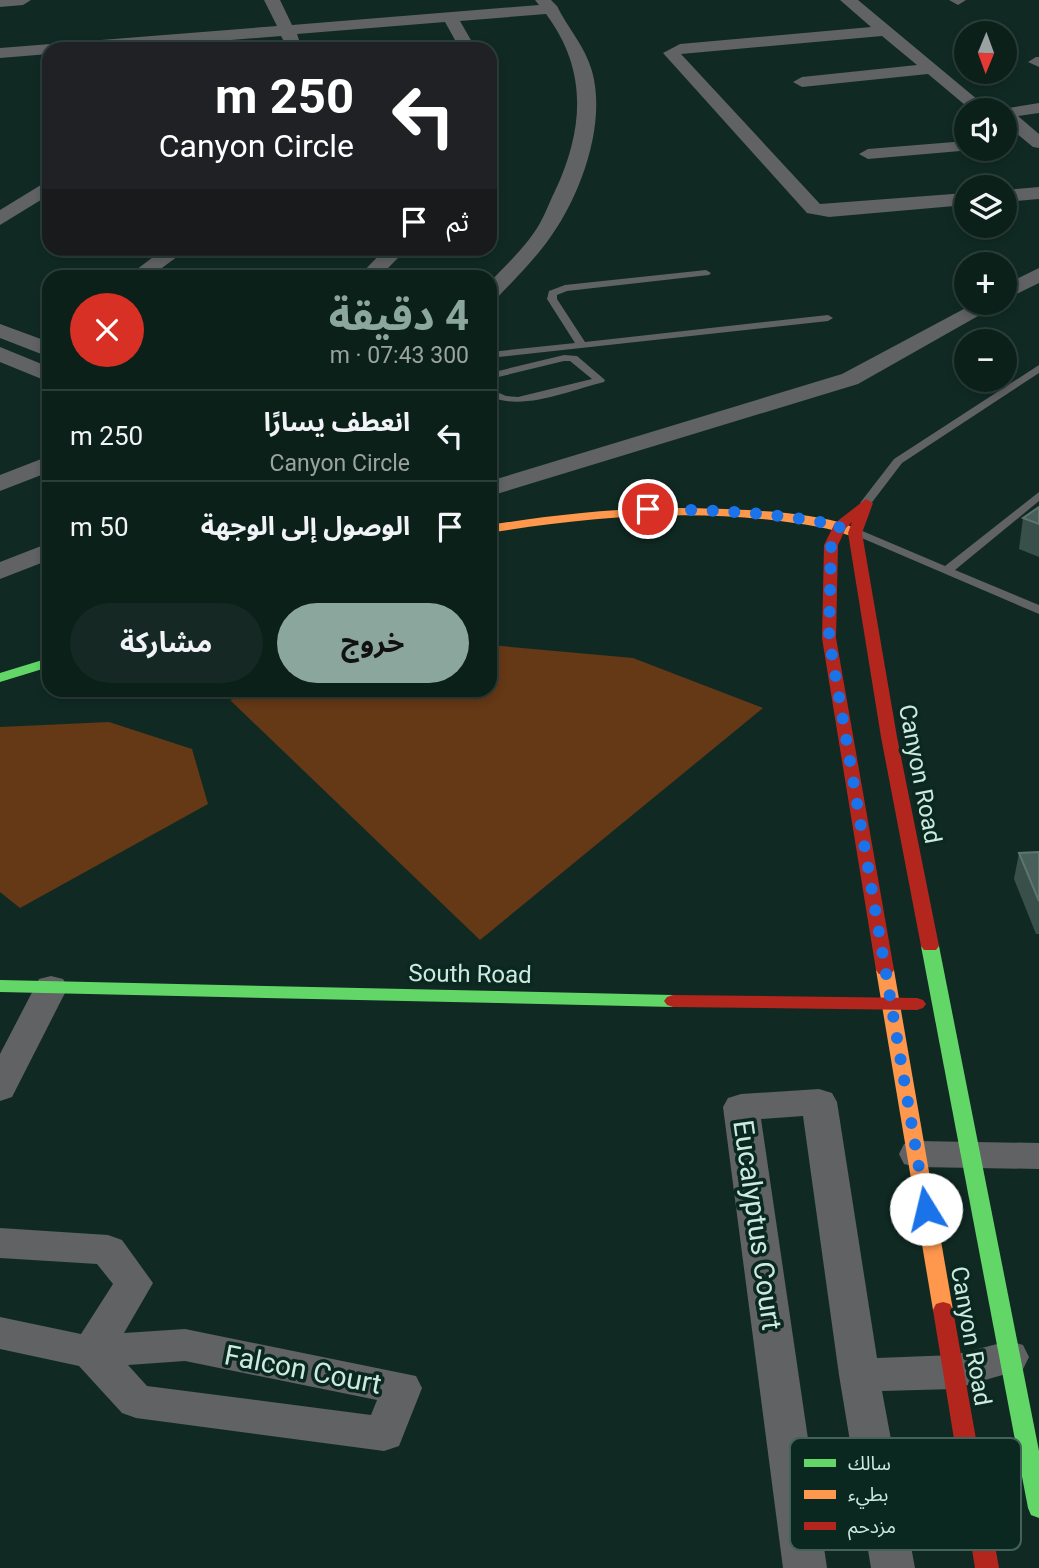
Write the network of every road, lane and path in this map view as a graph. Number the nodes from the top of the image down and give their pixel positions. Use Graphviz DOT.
graph roads {
  1 [pos="23,0"];
  2 [pos="272,0"];
  3 [pos="848,0"];
  4 [pos="872,0"];
  5 [pos="0,2"];
  6 [pos="547,4"];
  7 [pos="450,17"];
  8 [pos="286,31"];
  9 [pos="886,31"];
  10 [pos="167,42"];
  11 [pos="292,42"];
  12 [pos="464,42"];
  13 [pos="42,50"];
  14 [pos="0,53"];
  15 [pos="931,69"];
  16 [pos="802,82"];
  17 [pos="966,98"];
  18 [pos="987,98"];
  19 [pos="1039,108"];
  20 [pos="1017,110"];
  21 [pos="1017,124"];
  22 [pos="1039,143"];
  23 [pos="1017,144"];
  24 [pos="954,147"];
  25 [pos="868,154"];
  26 [pos="1039,159"];
  27 [pos="42,191"];
  28 [pos="1039,193"];
  29 [pos="1017,195"];
  30 [pos="954,201"];
  31 [pos="0,219"];
  32 [pos="167,256"];
  33 [pos="390,256"];
  34 [pos="147,270"];
  35 [pos="375,270"];
  36 [pos="706,273"];
  37 [pos="1039,274"];
  38 [pos="497,286"];
  39 [pos="1017,287"];
  40 [pos="968,315"];
  41 [pos="828,318"];
  42 [pos="42,329"];
  43 [pos="0,330"];
  44 [pos="22,339"];
  45 [pos="582,345"];
  46 [pos="42,347"];
  47 [pos="0,354"];
  48 [pos="497,354"];
  49 [pos="1039,369"];
  50 [pos="42,372"];
  51 [pos="497,374"];
  52 [pos="497,396"];
  53 [pos="42,466"];
  54 [pos="0,484"];
  55 [pos="497,487"];
  56 [pos="1039,495"];
  57 [pos="866,503"];
  58 [pos="497,527"];
  59 [pos="848,529"];
  60 [pos="42,554"];
  61 [pos="0,571"];
  62 [pos="946,571"];
  63 [pos="1039,610"];
  64 [pos="42,664"];
  65 [pos="0,678"];
  66 [pos="0,986"];
  67 [pos="51,987"];
  68 [pos="940,1001"];
  69 [pos="891,1006"];
  70 [pos="0,1088"];
  71 [pos="917,1154"];
  72 [pos="970,1155"];
  73 [pos="1039,1156"];
  74 [pos="0,1243"];
  75 [pos="0,1333"];
  76 [pos="91,1352"];
  77 [pos="1009,1357"];
  78 [pos="954,1372"];
  79 [pos="859,1375"];
  80 [pos="870,1438"];
  81 [pos="965,1438"];
  82 [pos="790,1460"];
  83 [pos="1039,1508"];
  84 [pos="803,1550"];
  85 [pos="891,1550"];
  86 [pos="984,1550"];
  87 [pos="805,1568"];
  88 [pos="894,1568"];
  89 [pos="987,1568"];
  1 -- 5 [label="street"];
  2 -- 8 [label="street"];
  3 -- 9 [label="street"];
  4 -- 18 [label="street"];
  6 -- 7 [label="street"];
  6 -- 38 [label="street"];
  7 -- 8 [label="street"];
  7 -- 12 [label="street"];
  8 -- 10 [label="street"];
  8 -- 11 [label="street"];
  9 -- 15 [label="street"];
  9 -- 30 [label="street"];
  13 -- 14 [label="street"];
  15 -- 16 [label="street"];
  15 -- 17 [label="street"];
  19 -- 20 [label="street"];
  21 -- 22 [label="street"];
  23 -- 26 [label="street"];
  24 -- 25 [label="street"];
  27 -- 31 [label="street"];
  28 -- 29 [label="street"];
  32 -- 34 [label="street"];
  33 -- 35 [label="street"];
  36 -- 45 [label="lane"];
  37 -- 39 [label="street"];
  40 -- 55 [label="street"];
  41 -- 45 [label="lane"];
  42 -- 44 [label="street"];
  43 -- 44 [label="street"];
  44 -- 46 [label="street"];
  45 -- 48 [label="lane"];
  47 -- 50 [label="street"];
  49 -- 57 [label="lane, Canyon Road"];
  51 -- 52 [label="lane"];
  53 -- 54 [label="street"];
  56 -- 62 [label="lane"];
  57 -- 59 [label="main road, Canyon Road"];
  58 -- 59 [label="main road"];
  59 -- 62 [label="lane"];
  59 -- 68 [label="main road, Canyon Road"];
  59 -- 69 [label="main road, Canyon Road"];
  60 -- 61 [label="street"];
  62 -- 63 [label="lane"];
  64 -- 65 [label="main road"];
  66 -- 67 [label="main road, South Road"];
  67 -- 69 [label="main road, South Road"];
  67 -- 70 [label="street"];
  68 -- 69 [label="main road, South Road"];
  68 -- 72 [label="main road, Canyon Road"];
  69 -- 71 [label="main road, Canyon Road"];
  71 -- 72 [label="street"];
  71 -- 78 [label="main road, Canyon Road"];
  72 -- 73 [label="street"];
  72 -- 77 [label="main road, Canyon Road"];
  74 -- 76 [label="street"];
  75 -- 76 [label="street, Falcon Court"];
  76 -- 76 [label="street, Falcon Court"];
  77 -- 78 [label="street"];
  77 -- 83 [label="main road, Canyon Road"];
  78 -- 79 [label="street"];
  78 -- 81 [label="main road, Canyon Road"];
  79 -- 80 [label="street, Eucalyptus Court"];
  79 -- 82 [label="street, Eucalyptus Court"];
  84 -- 87 [label="street, Eucalyptus Court"];
  85 -- 88 [label="street, Eucalyptus Court"];
  86 -- 89 [label="main road, Canyon Road"];
}
